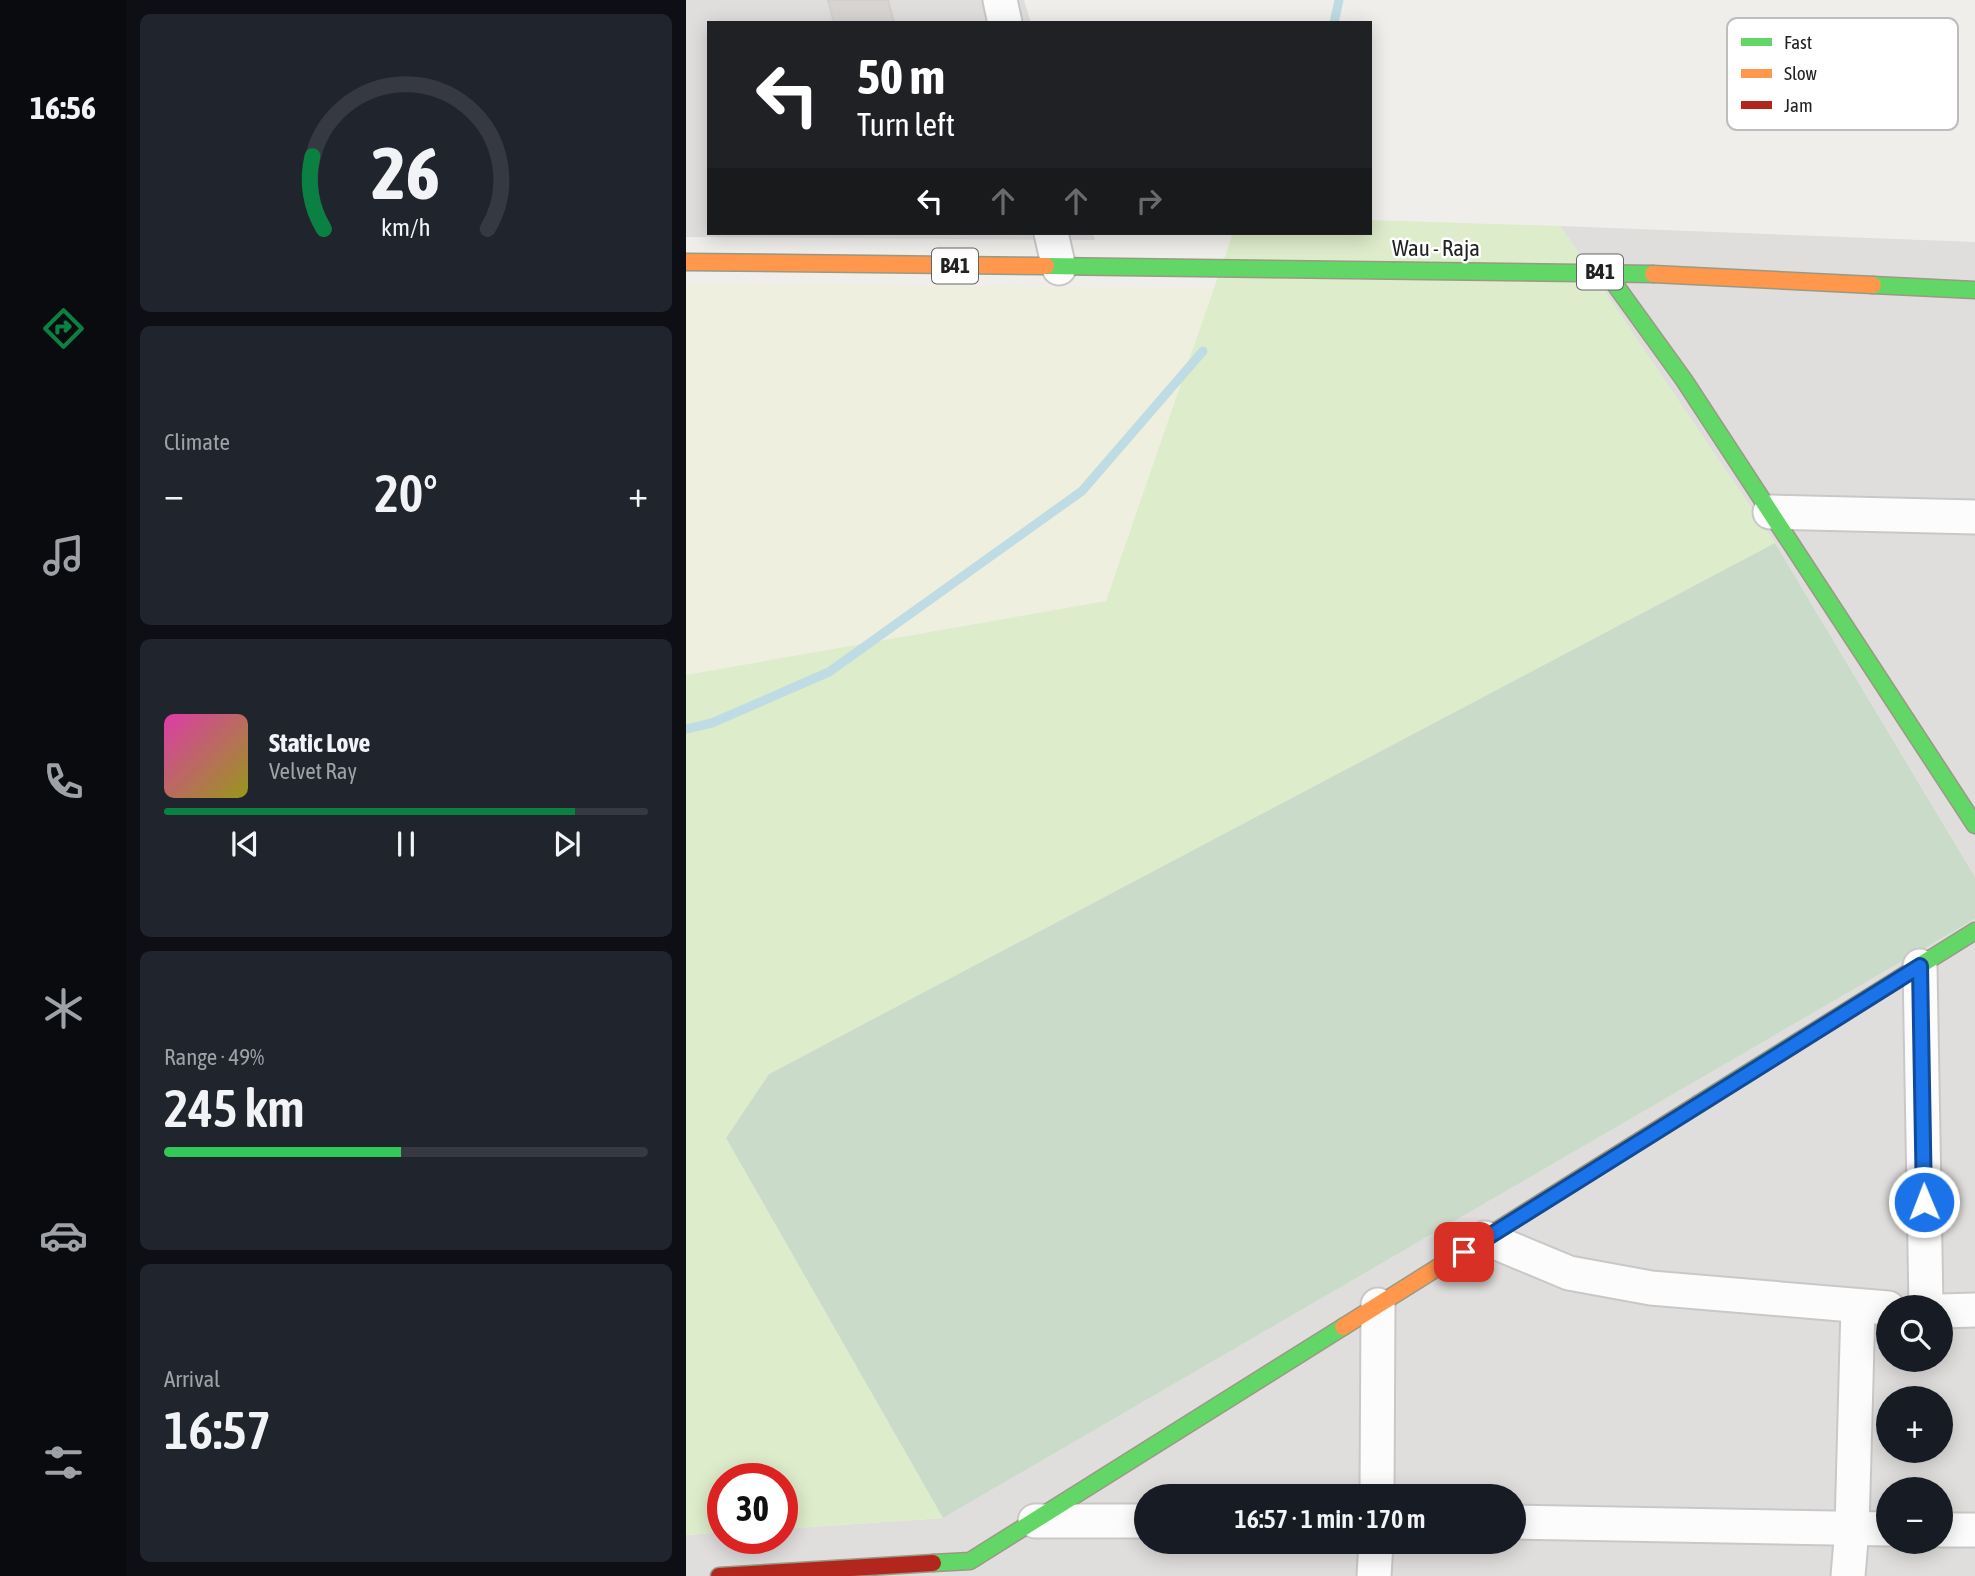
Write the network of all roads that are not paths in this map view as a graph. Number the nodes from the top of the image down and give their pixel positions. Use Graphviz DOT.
graph roads {
  1 [pos="1000,0"];
  2 [pos="1005,21"];
  3 [pos="1051,235"];
  4 [pos="686,262"];
  5 [pos="1059,268"];
  6 [pos="1606,272"];
  7 [pos="1975,290"];
  8 [pos="1770,512"];
  9 [pos="1975,517"];
  10 [pos="1975,825"];
  11 [pos="1975,932"];
  12 [pos="1920,966"];
  13 [pos="1485,1238"];
  14 [pos="1926,1295"];
  15 [pos="1378,1306"];
  16 [pos="1873,1307"];
  17 [pos="1975,1310"];
  18 [pos="1953,1311"];
  19 [pos="1377,1484"];
  20 [pos="1035,1521"];
  21 [pos="1134,1521"];
  22 [pos="1526,1522"];
  23 [pos="1852,1528"];
  24 [pos="1876,1529"];
  25 [pos="1953,1530"];
  26 [pos="1975,1530"];
  27 [pos="1375,1554"];
  28 [pos="970,1569"];
  29 [pos="719,1576"];
  30 [pos="1374,1576"];
  31 [pos="1848,1576"];
  1 -- 2 [label="street"];
  3 -- 5 [label="street"];
  4 -- 5 [label="street, Wau - Raja / B41"];
  5 -- 6 [label="street, Wau - Raja / B41"];
  6 -- 7 [label="street, Wau - Raja / B41"];
  6 -- 8 [label="street"];
  8 -- 9 [label="street"];
  8 -- 10 [label="street"];
  11 -- 12 [label="street"];
  12 -- 13 [label="street"];
  12 -- 14 [label="street"];
  13 -- 15 [label="street"];
  13 -- 16 [label="street"];
  15 -- 19 [label="street"];
  15 -- 20 [label="street"];
  16 -- 23 [label="street"];
  17 -- 18 [label="street"];
  20 -- 21 [label="street"];
  20 -- 28 [label="street"];
  22 -- 23 [label="street"];
  23 -- 24 [label="street"];
  23 -- 31 [label="street"];
  25 -- 26 [label="street"];
  27 -- 30 [label="street"];
  28 -- 29 [label="street"];
}
